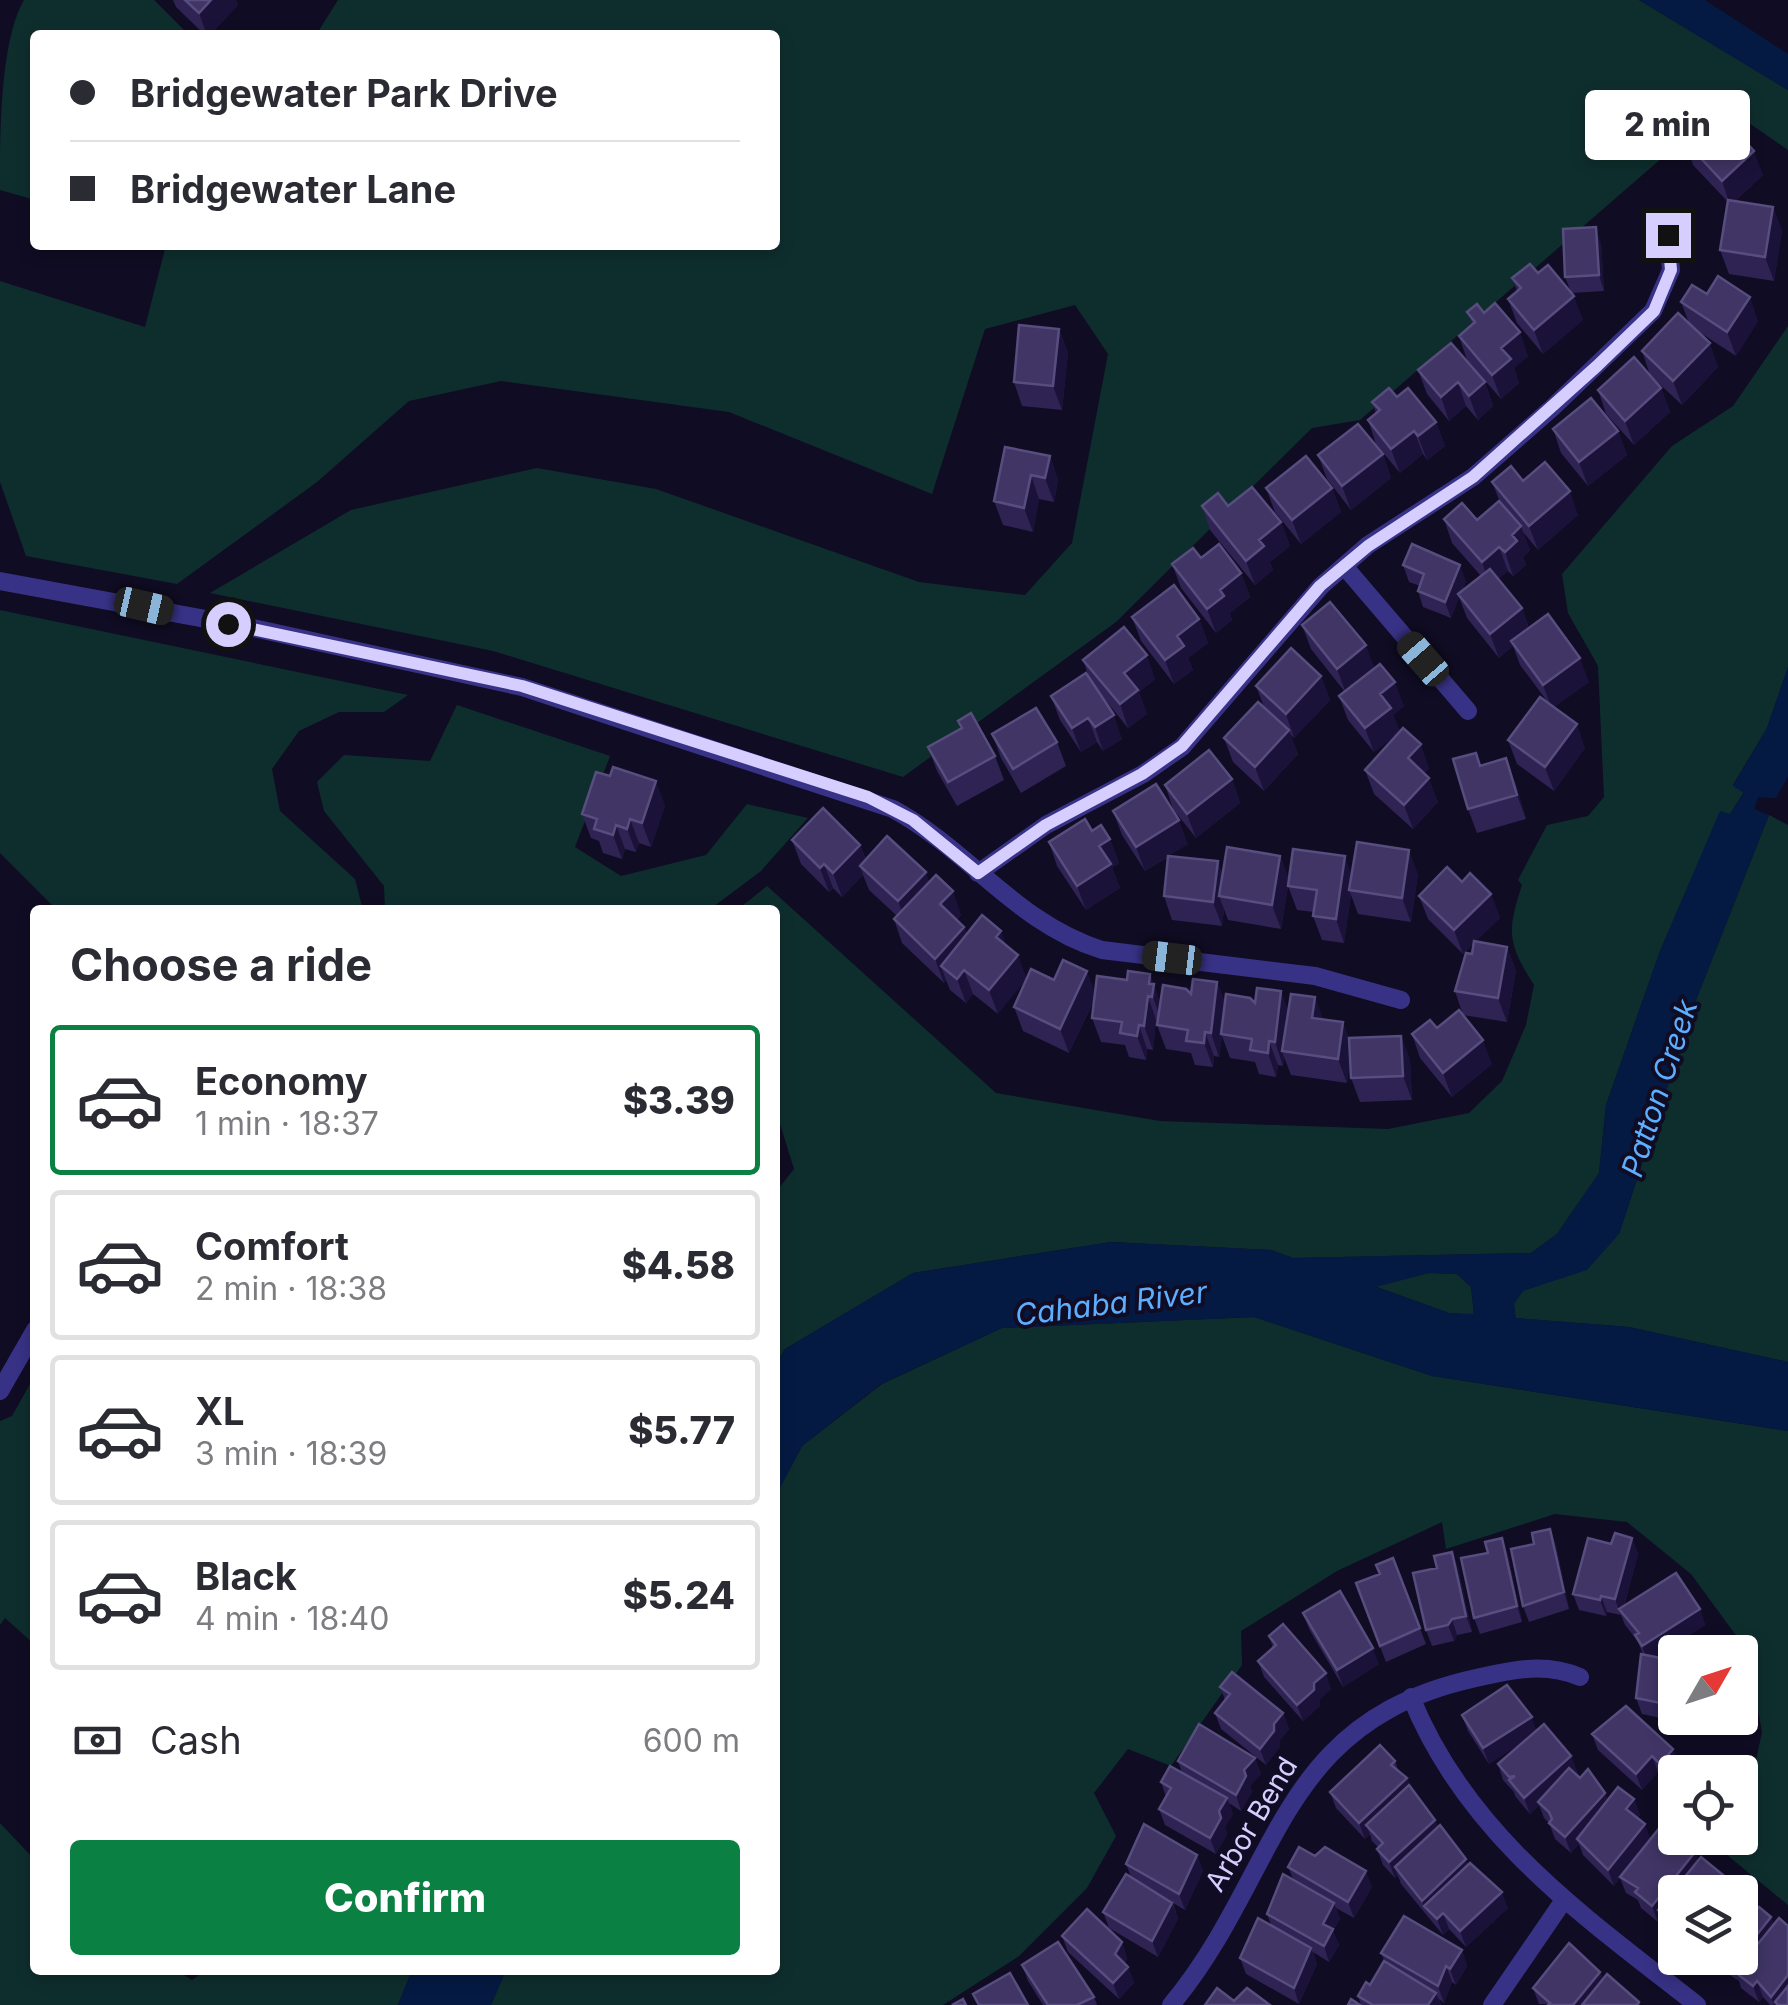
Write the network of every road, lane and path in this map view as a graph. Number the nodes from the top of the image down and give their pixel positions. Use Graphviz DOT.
graph roads {
  1 [pos="1668,235"];
  2 [pos="1344,566"];
  3 [pos="0,581"];
  4 [pos="1468,711"];
  5 [pos="978,873"];
  6 [pos="1401,1000"];
  7 [pos="30,1339"];
  8 [pos="0,1391"];
  9 [pos="1580,1678"];
  10 [pos="1411,1698"];
  11 [pos="1564,1900"];
  12 [pos="1171,2005"];
  13 [pos="1492,2005"];
  14 [pos="1698,2005"];
  1 -- 2 [label="street"];
  2 -- 4 [label="street"];
  2 -- 5 [label="street"];
  3 -- 5 [label="street"];
  5 -- 6 [label="street"];
  7 -- 8 [label="street"];
  9 -- 10 [label="street, Arbor Bend"];
  10 -- 11 [label="street"];
  10 -- 12 [label="street, Arbor Bend"];
  11 -- 13 [label="street"];
  11 -- 14 [label="street"];
}
